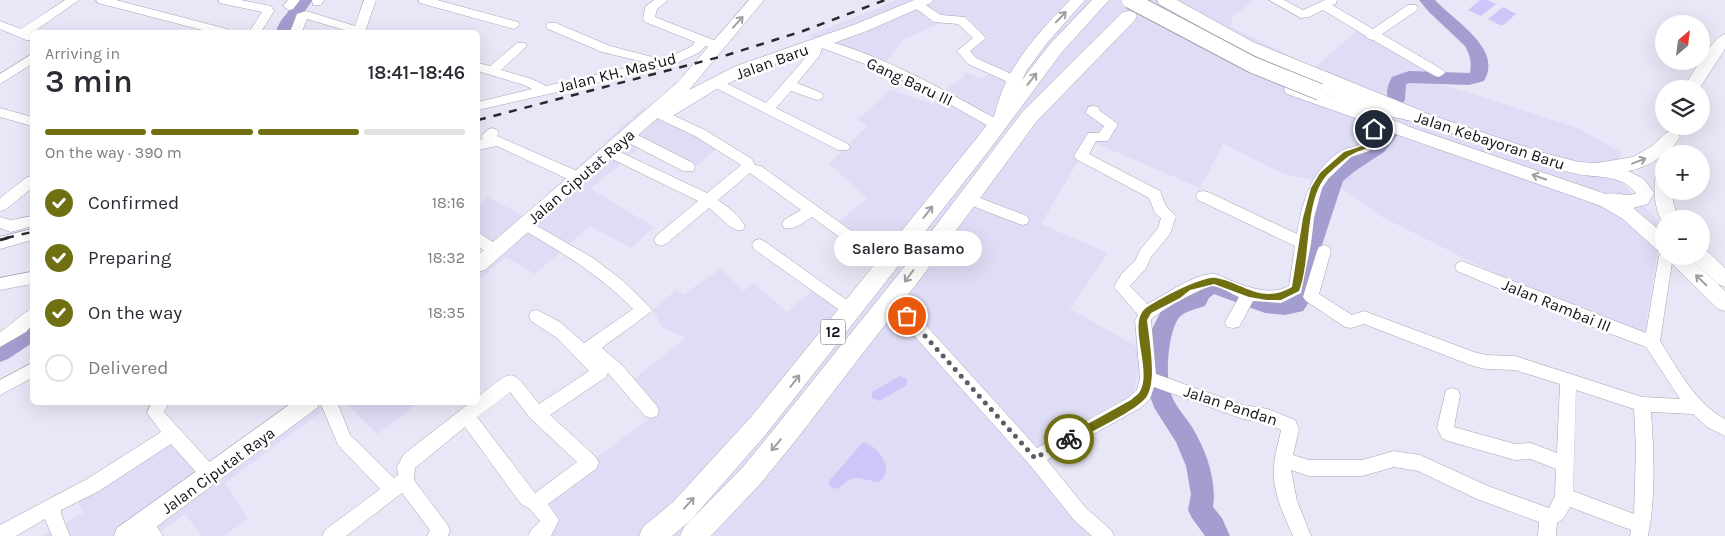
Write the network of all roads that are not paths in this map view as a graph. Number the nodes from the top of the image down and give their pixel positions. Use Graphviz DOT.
graph roads {
  1 [pos="73,0"];
  2 [pos="102,0"];
  3 [pos="224,0"];
  4 [pos="370,0"];
  5 [pos="424,0"];
  6 [pos="662,0"];
  7 [pos="757,0"];
  8 [pos="898,0"];
  9 [pos="1078,0"];
  10 [pos="1101,0"];
  11 [pos="1142,0"];
  12 [pos="1165,0"];
  13 [pos="1275,0"];
  14 [pos="922,2"];
  15 [pos="1328,3"];
  16 [pos="1130,8"];
  17 [pos="1412,8"];
  18 [pos="1184,12"];
  19 [pos="514,25"];
  20 [pos="552,26"];
  21 [pos="1165,26"];
  22 [pos="2,29"];
  23 [pos="35,30"];
  24 [pos="215,30"];
  25 [pos="256,30"];
  26 [pos="297,30"];
  27 [pos="358,30"];
  28 [pos="362,30"];
  29 [pos="27,36"];
  30 [pos="1372,36"];
  31 [pos="1725,39"];
  32 [pos="709,43"];
  33 [pos="819,44"];
  34 [pos="520,46"];
  35 [pos="30,59"];
  36 [pos="667,63"];
  37 [pos="702,63"];
  38 [pos="480,68"];
  39 [pos="492,71"];
  40 [pos="1439,73"];
  41 [pos="0,80"];
  42 [pos="1014,80"];
  43 [pos="1697,80"];
  44 [pos="690,83"];
  45 [pos="716,83"];
  46 [pos="789,85"];
  47 [pos="543,90"];
  48 [pos="1323,91"];
  49 [pos="817,96"];
  50 [pos="480,106"];
  51 [pos="768,109"];
  52 [pos="1092,110"];
  53 [pos="0,112"];
  54 [pos="662,115"];
  55 [pos="1413,115"];
  56 [pos="30,121"];
  57 [pos="999,121"];
  58 [pos="1378,121"];
  59 [pos="1671,135"];
  60 [pos="630,137"];
  61 [pos="480,144"];
  62 [pos="843,147"];
  63 [pos="609,152"];
  64 [pos="688,167"];
  65 [pos="750,168"];
  66 [pos="989,168"];
  67 [pos="1597,169"];
  68 [pos="579,178"];
  69 [pos="30,184"];
  70 [pos="1585,192"];
  71 [pos="1203,196"];
  72 [pos="967,198"];
  73 [pos="709,200"];
  74 [pos="0,206"];
  75 [pos="812,210"];
  76 [pos="1022,220"];
  77 [pos="0,222"];
  78 [pos="30,222"];
  79 [pos="525,224"];
  80 [pos="789,224"];
  81 [pos="738,226"];
  82 [pos="30,236"];
  83 [pos="1655,237"];
  84 [pos="480,240"];
  85 [pos="661,240"];
  86 [pos="0,243"];
  87 [pos="1304,244"];
  88 [pos="759,245"];
  89 [pos="495,251"];
  90 [pos="1324,251"];
  91 [pos="480,263"];
  92 [pos="887,264"];
  93 [pos="1665,265"];
  94 [pos="1685,265"];
  95 [pos="1710,265"];
  96 [pos="1462,267"];
  97 [pos="30,278"];
  98 [pos="1725,279"];
  99 [pos="0,284"];
  100 [pos="893,297"];
  101 [pos="1246,299"];
  102 [pos="1725,303"];
  103 [pos="850,310"];
  104 [pos="1146,313"];
  105 [pos="537,316"];
  106 [pos="907,316"];
  107 [pos="30,317"];
  108 [pos="876,317"];
  109 [pos="1233,322"];
  110 [pos="0,340"];
  111 [pos="1652,342"];
  112 [pos="587,350"];
  113 [pos="30,371"];
  114 [pos="1150,378"];
  115 [pos="1568,379"];
  116 [pos="0,388"];
  117 [pos="1452,395"];
  118 [pos="482,398"];
  119 [pos="1642,404"];
  120 [pos="160,405"];
  121 [pos="303,405"];
  122 [pos="329,405"];
  123 [pos="476,405"];
  124 [pos="1697,407"];
  125 [pos="651,411"];
  126 [pos="537,414"];
  127 [pos="466,417"];
  128 [pos="1725,428"];
  129 [pos="172,434"];
  130 [pos="1035,458"];
  131 [pos="1284,460"];
  132 [pos="1565,464"];
  133 [pos="210,476"];
  134 [pos="398,485"];
  135 [pos="1564,496"];
  136 [pos="536,503"];
  137 [pos="53,505"];
  138 [pos="1549,517"];
  139 [pos="149,529"];
  140 [pos="1640,531"];
  141 [pos="334,534"];
  142 [pos="440,534"];
  143 [pos="0,535"];
  144 [pos="61,536"];
  145 [pos="125,536"];
  146 [pos="537,536"];
  147 [pos="652,536"];
  148 [pos="693,536"];
  149 [pos="1105,536"];
  150 [pos="1302,536"];
  151 [pos="1547,536"];
  1 -- 23 [label="street"];
  2 -- 24 [label="street"];
  3 -- 25 [label="street"];
  4 -- 28 [label="street"];
  5 -- 19 [label="street"];
  6 -- 32 [label="street"];
  32 -- 7 [label="main road, one-way"];
  8 -- 44 [label="main road, Jalan Baru"];
  42 -- 9 [label="main road, one-way"];
  57 -- 10 [label="highway, 12, one-way"];
  11 -- 48 [label="main road, Jalan Kebayoran Baru"];
  12 -- 18 [label="highway"];
  13 -- 15 [label="street"];
  14 -- 33 [label="main road, Jalan Baru"];
  14 -- 42 [label="street"];
  15 -- 30 [label="street"];
  16 -- 48 [label="main road, Jalan Kebayoran Baru, bridge"];
  16 -- 66 [label="highway, 12"];
  17 -- 30 [label="street"];
  18 -- 21 [label="highway"];
  18 -- 55 [label="highway"];
  20 -- 36 [label="street"];
  21 -- 58 [label="highway"];
  21 -- 66 [label="highway"];
  22 -- 29 [label="street"];
  26 -- 27 [label="street"];
  30 -- 40 [label="street"];
  31 -- 43 [label="main road"];
  32 -- 36 [label="street, Jalan KH. Mas'ud"];
  32 -- 37 [label="main road"];
  33 -- 45 [label="main road, Jalan Baru"];
  33 -- 46 [label="street"];
  33 -- 57 [label="street, Gang Baru III"];
  34 -- 39 [label="street"];
  35 -- 41 [label="street"];
  36 -- 47 [label="street, Jalan KH. Mas'ud"];
  37 -- 44 [label="main road"];
  38 -- 39 [label="street, Jalan KH. Mas'ud"];
  39 -- 47 [label="street, Jalan KH. Mas'ud"];
  42 -- 57 [label="main road"];
  44 -- 60 [label="main road, Jalan Ciputat Raya"];
  45 -- 51 [label="street"];
  45 -- 54 [label="main road, Jalan Baru"];
  46 -- 49 [label="street"];
  46 -- 51 [label="street"];
  47 -- 50 [label="street, Jalan KH. Mas'ud"];
  48 -- 55 [label="main road, Jalan Kebayoran Baru"];
  48 -- 58 [label="main road, Jalan Kebayoran Baru"];
  51 -- 62 [label="street"];
  52 -- 104 [label="street"];
  53 -- 56 [label="street"];
  54 -- 60 [label="main road, Jalan Baru"];
  54 -- 65 [label="street"];
  55 -- 67 [label="main road, Jalan Kebayoran Baru"];
  92 -- 57 [label="highway, 12, one-way"];
  70 -- 58 [label="main road, Jalan Kebayoran Baru, one-way"];
  58 -- 87 [label="street"];
  67 -- 59 [label="main road, Jalan Kebayoran Baru, one-way"];
  60 -- 63 [label="main road, Jalan Ciputat Raya"];
  60 -- 64 [label="street"];
  61 -- 68 [label="street"];
  63 -- 68 [label="main road, Jalan Ciputat Raya"];
  63 -- 73 [label="street"];
  65 -- 73 [label="street"];
  65 -- 75 [label="street"];
  66 -- 72 [label="highway, 12"];
  67 -- 70 [label="main road"];
  68 -- 79 [label="main road, Jalan Ciputat Raya"];
  69 -- 74 [label="street"];
  70 -- 83 [label="main road"];
  71 -- 87 [label="street"];
  72 -- 76 [label="street"];
  72 -- 100 [label="highway, 12, one-way"];
  73 -- 81 [label="street"];
  73 -- 85 [label="street"];
  75 -- 80 [label="street"];
  75 -- 92 [label="street"];
  77 -- 78 [label="street"];
  79 -- 89 [label="main road, Jalan Ciputat Raya"];
  79 -- 112 [label="street"];
  82 -- 86 [label="street"];
  84 -- 89 [label="street"];
  87 -- 101 [label="street"];
  88 -- 103 [label="street"];
  89 -- 91 [label="main road, Jalan Ciputat Raya"];
  90 -- 115 [label="street"];
  92 -- 103 [label="highway, 12"];
  93 -- 111 [label="street"];
  102 -- 94 [label="main road, one-way"];
  95 -- 98 [label="main road"];
  96 -- 111 [label="street, Jalan Rambai III"];
  97 -- 99 [label="street"];
  100 -- 106 [label="street"];
  100 -- 108 [label="highway, 12"];
  101 -- 104 [label="street"];
  101 -- 109 [label="street"];
  147 -- 103 [label="highway, 12, one-way"];
  104 -- 114 [label="street"];
  105 -- 112 [label="street"];
  106 -- 108 [label="street"];
  106 -- 130 [label="street"];
  107 -- 110 [label="street"];
  108 -- 148 [label="highway, 12, one-way"];
  111 -- 124 [label="street"];
  112 -- 125 [label="street"];
  112 -- 126 [label="street"];
  113 -- 116 [label="street"];
  114 -- 130 [label="street"];
  114 -- 131 [label="street, Jalan Pandan"];
  115 -- 119 [label="street"];
  115 -- 132 [label="street"];
  117 -- 132 [label="street"];
  118 -- 126 [label="street"];
  119 -- 124 [label="street"];
  119 -- 140 [label="street"];
  120 -- 129 [label="street"];
  121 -- 133 [label="main road, Jalan Ciputat Raya"];
  122 -- 134 [label="street"];
  123 -- 127 [label="street"];
  124 -- 128 [label="street"];
  126 -- 136 [label="street"];
  127 -- 134 [label="street"];
  127 -- 136 [label="street"];
  129 -- 133 [label="street"];
  129 -- 137 [label="street"];
  130 -- 149 [label="street"];
  131 -- 138 [label="street"];
  131 -- 150 [label="street, Jalan Pandan"];
  132 -- 135 [label="street"];
  133 -- 139 [label="main road, Jalan Ciputat Raya"];
  134 -- 141 [label="street"];
  134 -- 142 [label="street"];
  135 -- 138 [label="street"];
  135 -- 140 [label="street"];
  136 -- 146 [label="street"];
  137 -- 143 [label="street"];
  137 -- 144 [label="street"];
  138 -- 151 [label="street"];
  139 -- 145 [label="main road, Jalan Ciputat Raya"];
}
